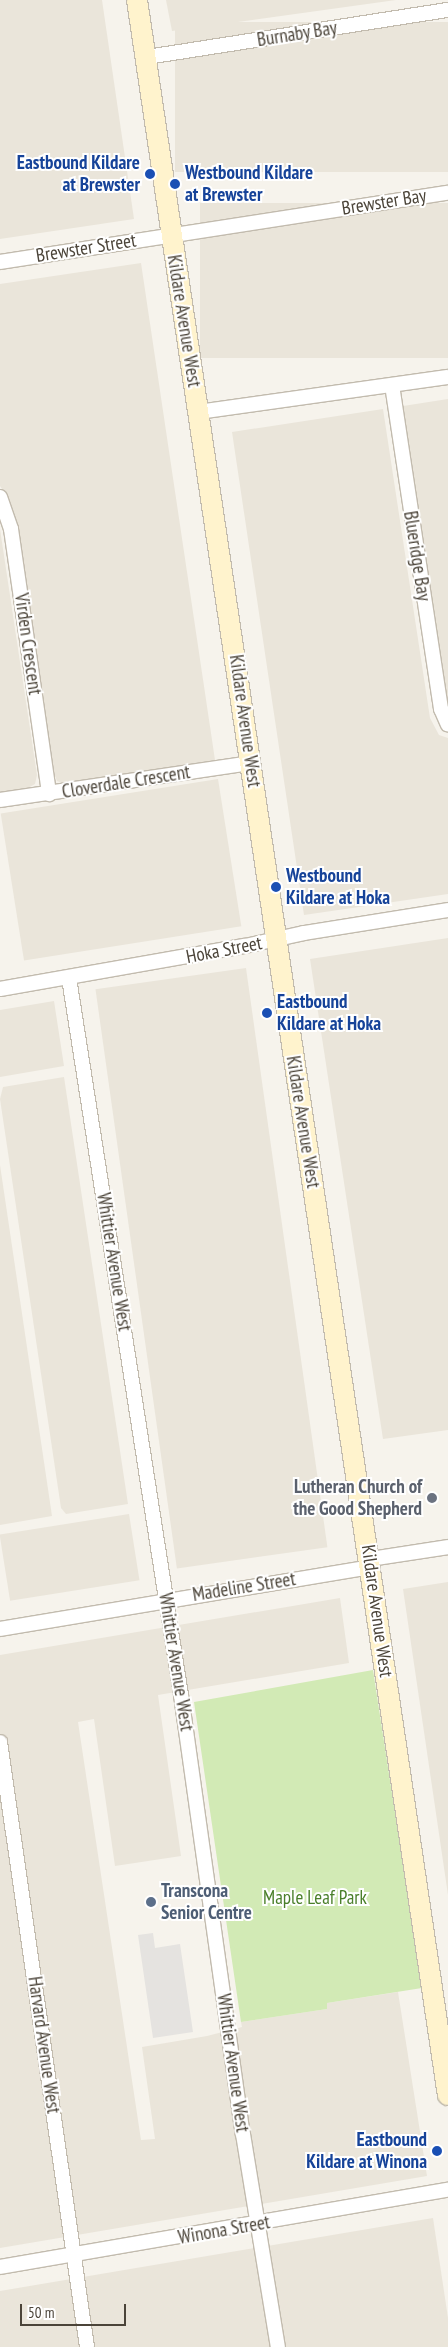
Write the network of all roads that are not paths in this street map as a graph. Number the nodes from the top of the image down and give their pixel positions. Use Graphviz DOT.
graph roads {
  1 [pos="137,0"];
  2 [pos="448,10"];
  3 [pos="147,58"];
  4 [pos="448,193"];
  5 [pos="171,235"];
  6 [pos="0,262"];
  7 [pos="448,376"];
  8 [pos="392,385"];
  9 [pos="198,412"];
  10 [pos="0,497"];
  11 [pos="448,725"];
  12 [pos="251,763"];
  13 [pos="49,794"];
  14 [pos="0,800"];
  15 [pos="448,910"];
  16 [pos="277,939"];
  17 [pos="69,978"];
  18 [pos="0,989"];
  19 [pos="448,1546"];
  20 [pos="370,1563"];
  21 [pos="166,1599"];
  22 [pos="0,1629"];
  23 [pos="0,1742"];
  24 [pos="448,2095"];
  25 [pos="448,2190"];
  26 [pos="258,2224"];
  27 [pos="75,2255"];
  28 [pos="0,2266"];
  29 [pos="88,2347"];
  30 [pos="278,2347"];
  1 -- 3 [label="street, Kildare Avenue West"];
  2 -- 3 [label="street, Burnaby Bay"];
  3 -- 5 [label="street, Kildare Avenue West"];
  4 -- 5 [label="street, Brewster Bay"];
  5 -- 6 [label="street, Brewster Street"];
  5 -- 9 [label="street, Kildare Avenue West"];
  7 -- 8 [label="street"];
  8 -- 9 [label="street"];
  8 -- 11 [label="street, Blueridge Bay"];
  9 -- 12 [label="street, Kildare Avenue West"];
  10 -- 13 [label="street, Virden Crescent"];
  12 -- 13 [label="street, Cloverdale Crescent"];
  12 -- 16 [label="street, Kildare Avenue West"];
  13 -- 14 [label="street, Cloverdale Crescent"];
  15 -- 16 [label="street, Hoka Street"];
  16 -- 17 [label="street, Hoka Street"];
  16 -- 20 [label="street, Kildare Avenue West"];
  17 -- 18 [label="street, Hoka Street"];
  17 -- 21 [label="street, Whittier Avenue West"];
  19 -- 20 [label="street, Madeline Street"];
  20 -- 21 [label="street, Madeline Street"];
  20 -- 24 [label="street, Kildare Avenue West"];
  21 -- 22 [label="street, Madeline Street"];
  21 -- 26 [label="street, Whittier Avenue West"];
  23 -- 27 [label="street, Harvard Avenue West"];
  25 -- 26 [label="street, Winona Street"];
  26 -- 27 [label="street, Winona Street"];
  26 -- 30 [label="street, Whittier Avenue West"];
  27 -- 28 [label="street, Winona Street"];
  27 -- 29 [label="street, Harvard Avenue West"];
}
